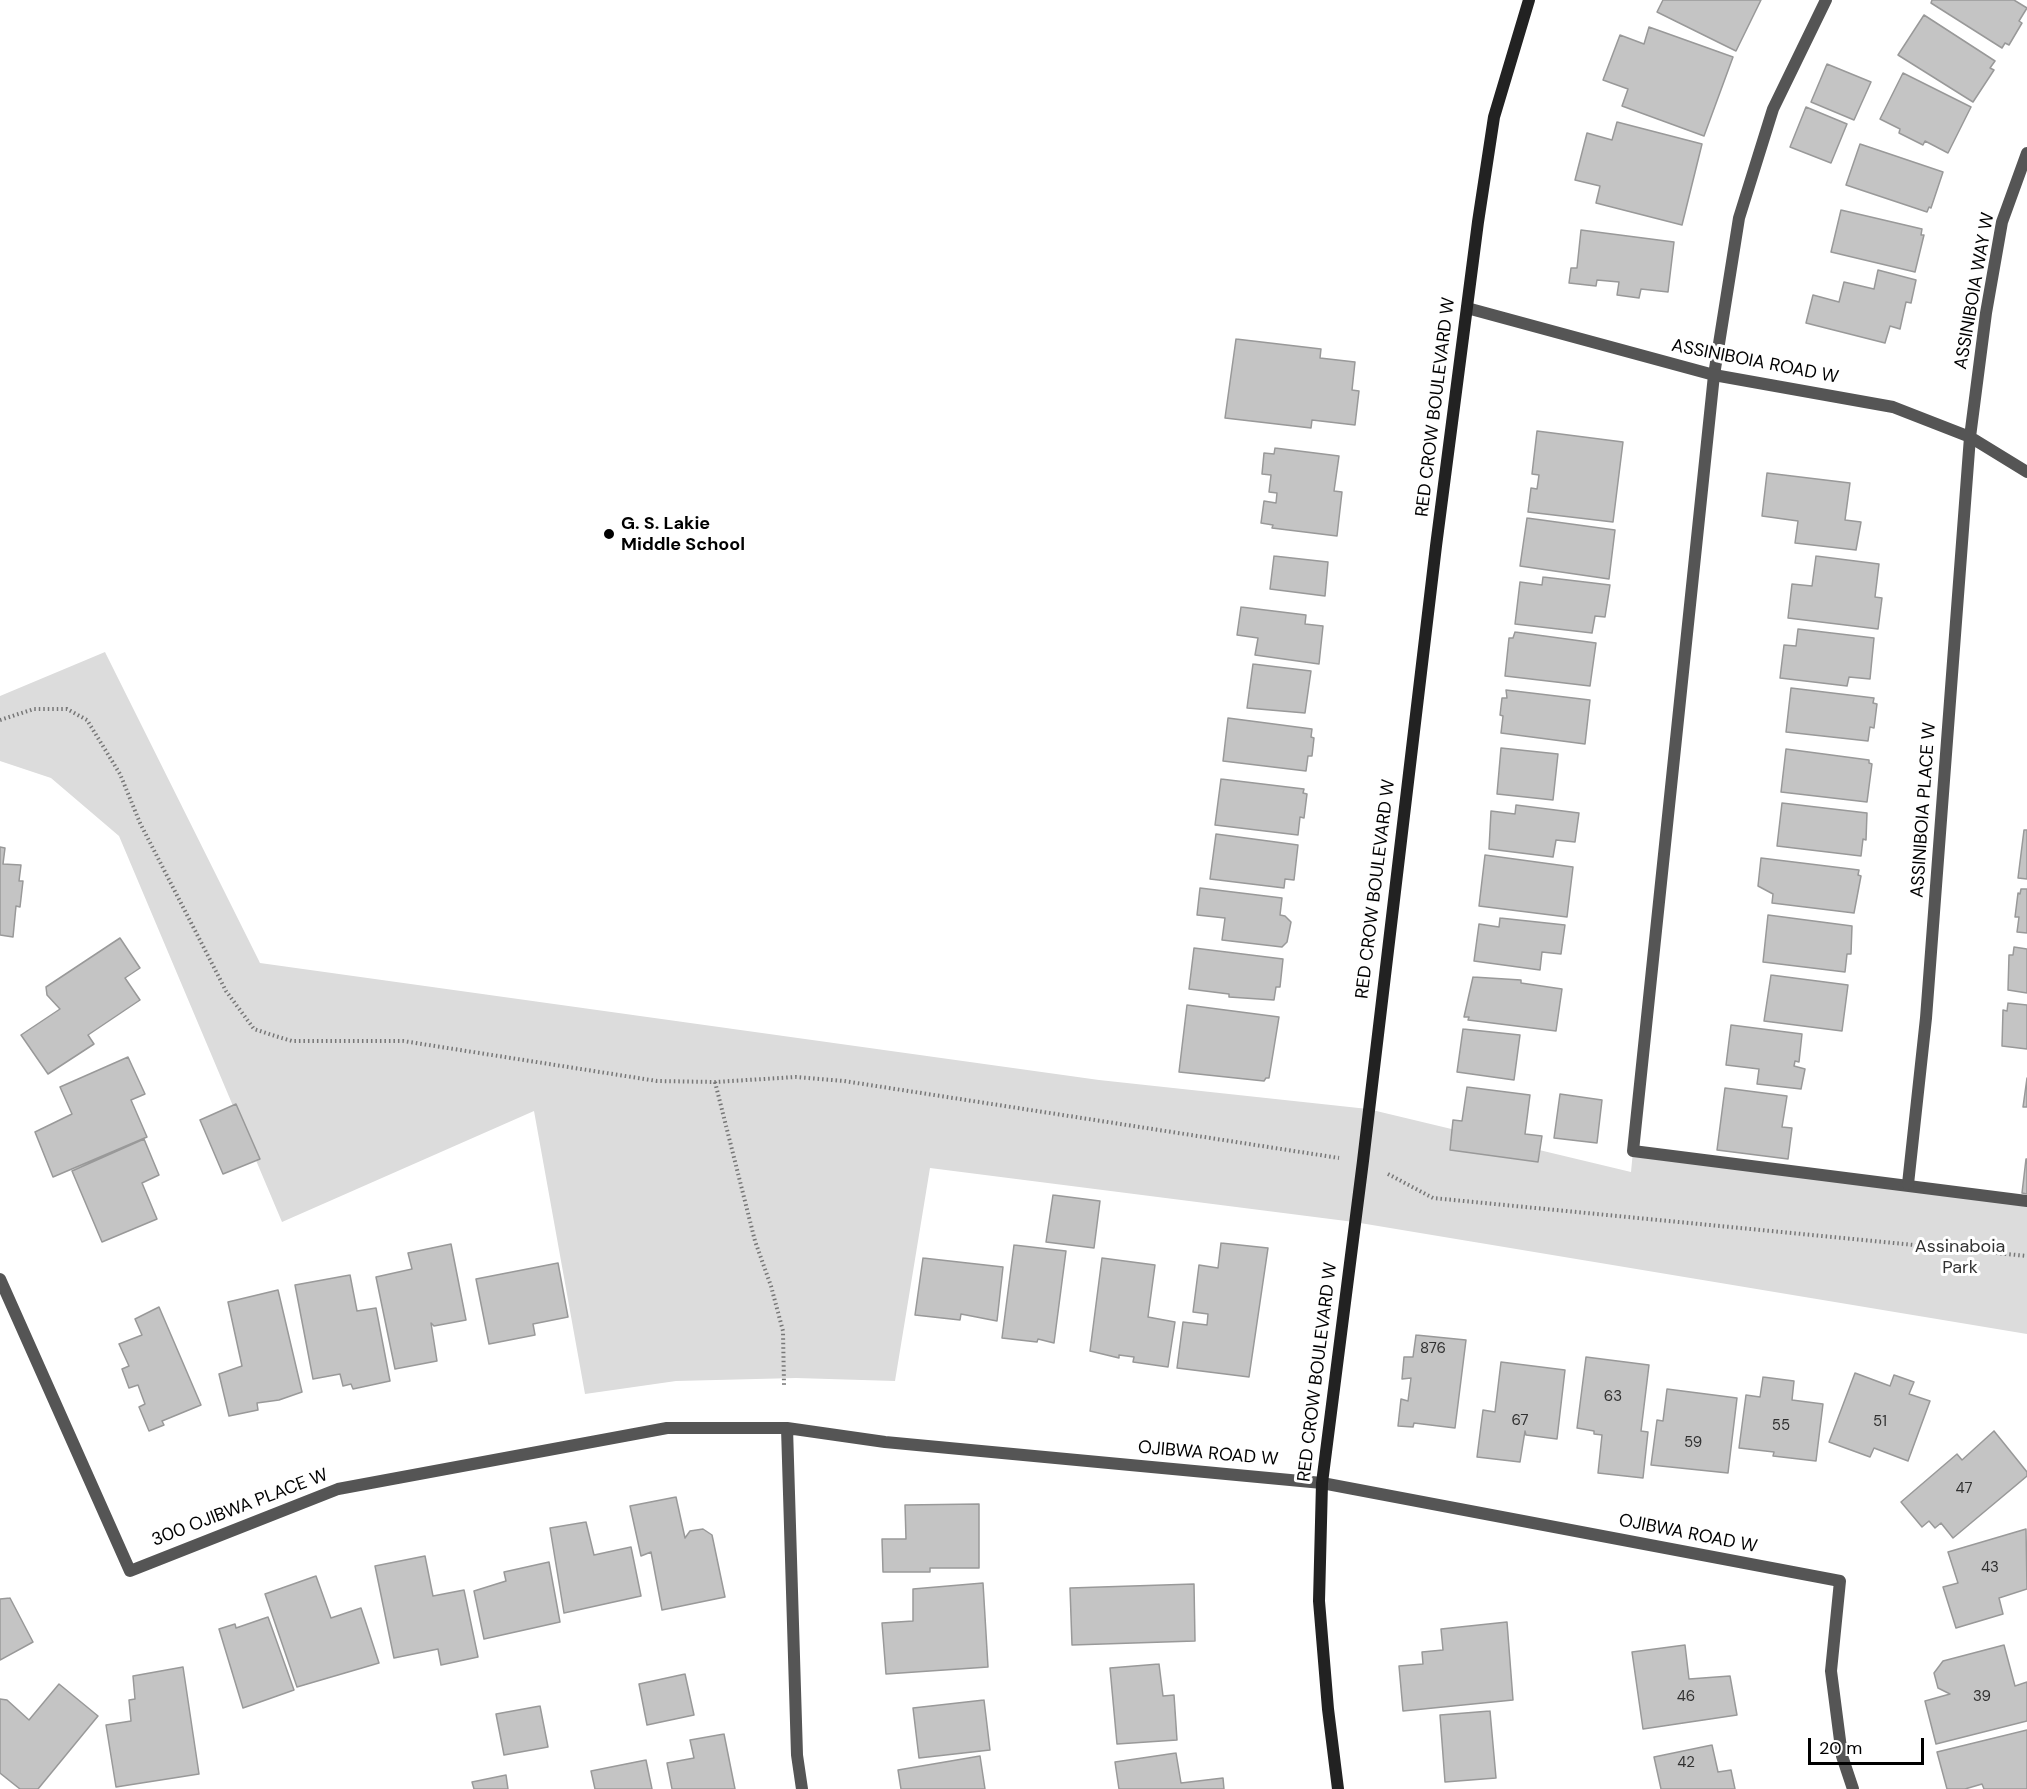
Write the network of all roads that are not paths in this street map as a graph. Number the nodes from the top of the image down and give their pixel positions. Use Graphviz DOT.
graph roads {
  1 [pos="1529,0"];
  2 [pos="1826,0"];
  3 [pos="2027,153"];
  4 [pos="1467,308"];
  5 [pos="1714,375"];
  6 [pos="1970,437"];
  7 [pos="2027,472"];
  8 [pos="1908,1184"];
  9 [pos="2027,1201"];
  10 [pos="0,1279"];
  11 [pos="787,1428"];
  12 [pos="1322,1483"];
  13 [pos="802,1789"];
  14 [pos="1338,1789"];
  15 [pos="1853,1789"];
  1 -- 4 [label="street, RED CROW BOULEVARD W"];
  2 -- 5 [label="street"];
  3 -- 6 [label="street, ASSINIBOIA WAY W"];
  4 -- 5 [label="street, ASSINIBOIA ROAD W"];
  4 -- 12 [label="street, RED CROW BOULEVARD W"];
  5 -- 6 [label="street, ASSINIBOIA ROAD W"];
  5 -- 8 [label="street"];
  6 -- 7 [label="street, ASSINIBOIA ROAD W"];
  6 -- 8 [label="street, ASSINIBOIA PLACE W"];
  8 -- 9 [label="street"];
  10 -- 11 [label="street, 300 OJIBWA PLACE W"];
  11 -- 12 [label="street, OJIBWA ROAD W"];
  11 -- 13 [label="street"];
  12 -- 14 [label="street, RED CROW BOULEVARD W"];
  12 -- 15 [label="street, OJIBWA ROAD W"];
}
